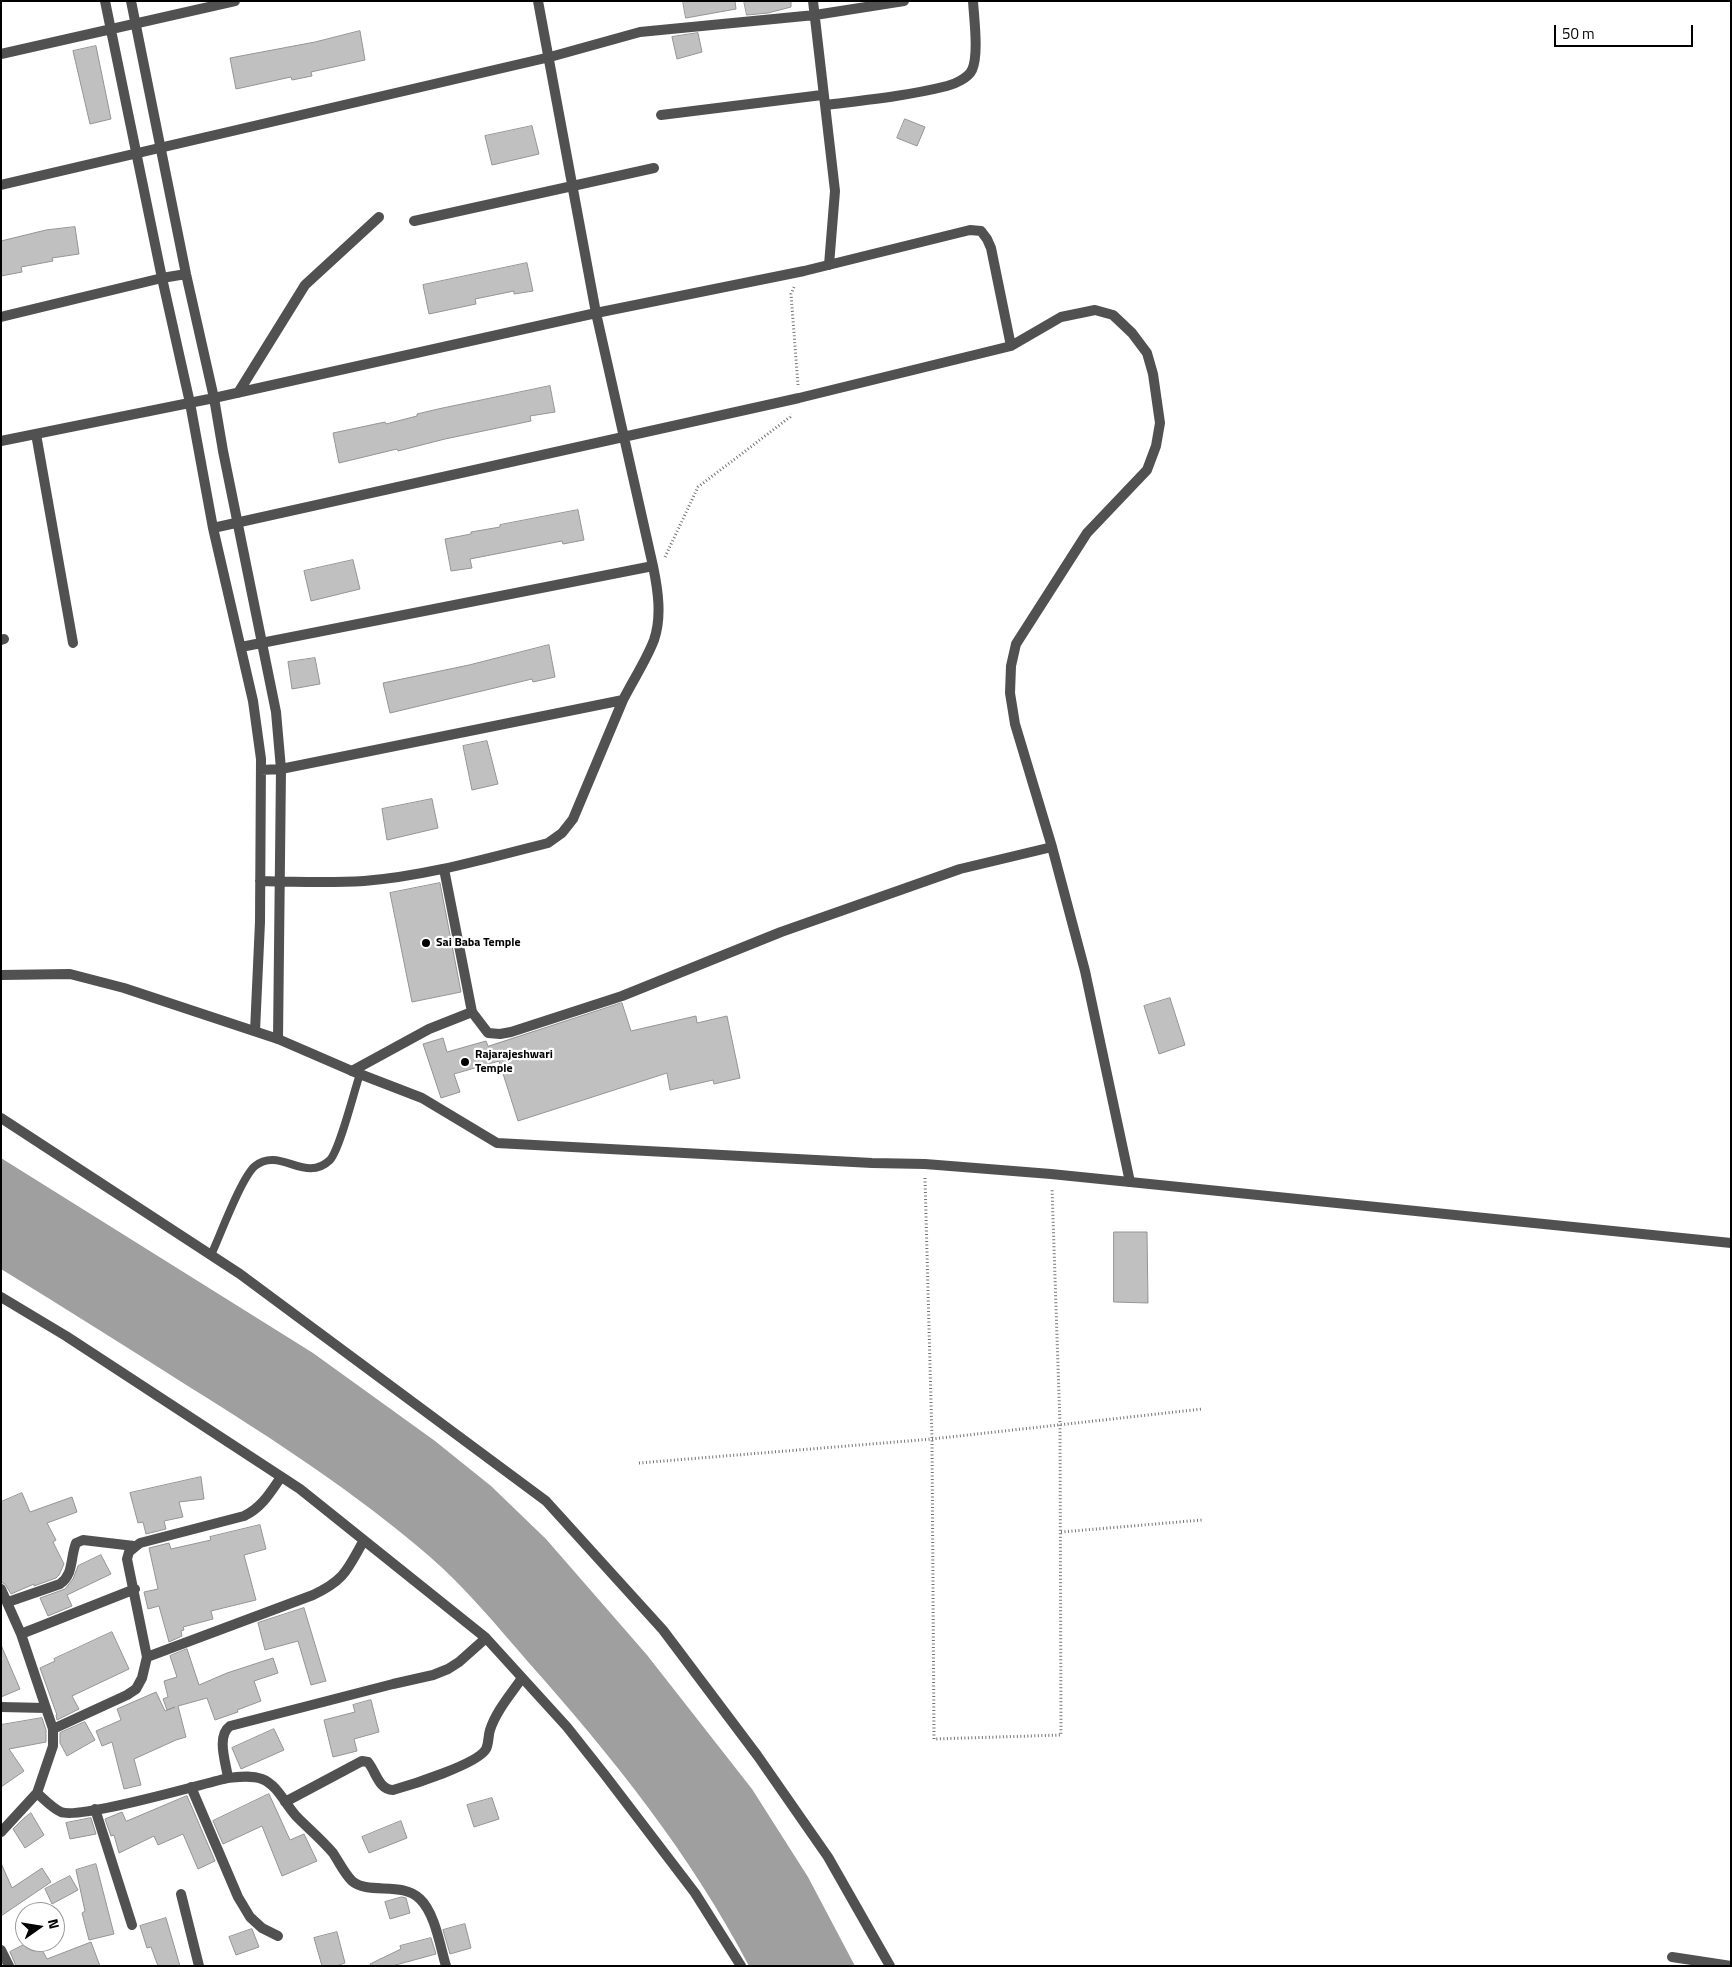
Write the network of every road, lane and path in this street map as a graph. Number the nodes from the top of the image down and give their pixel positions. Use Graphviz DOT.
graph roads {
  1 [pos="106,1"];
  2 [pos="131,1"];
  3 [pos="235,1"];
  4 [pos="538,1"];
  5 [pos="813,1"];
  6 [pos="904,1"];
  7 [pos="973,1"];
  8 [pos="815,15"];
  9 [pos="135,24"];
  10 [pos="111,28"];
  11 [pos="1,54"];
  12 [pos="550,57"];
  13 [pos="824,100"];
  14 [pos="661,115"];
  15 [pos="160,149"];
  16 [pos="136,152"];
  17 [pos="654,168"];
  18 [pos="1,185"];
  19 [pos="572,185"];
  20 [pos="379,217"];
  21 [pos="414,221"];
  22 [pos="830,265"];
  23 [pos="804,271"];
  24 [pos="186,274"];
  25 [pos="162,278"];
  26 [pos="596,313"];
  27 [pos="1,317"];
  28 [pos="1011,346"];
  29 [pos="238,393"];
  30 [pos="214,398"];
  31 [pos="799,398"];
  32 [pos="190,403"];
  33 [pos="36,434"];
  34 [pos="624,436"];
  35 [pos="1,441"];
  36 [pos="238,522"];
  37 [pos="213,528"];
  38 [pos="653,566"];
  39 [pos="656,578"];
  40 [pos="73,642"];
  41 [pos="263,643"];
  42 [pos="241,647"];
  43 [pos="623,700"];
  44 [pos="281,769"];
  45 [pos="261,770"];
  46 [pos="1052,847"];
  47 [pos="444,869"];
  48 [pos="260,882"];
  49 [pos="281,882"];
  50 [pos="1,975"];
  51 [pos="472,1012"];
  52 [pos="255,1031"];
  53 [pos="278,1039"];
  54 [pos="356,1072"];
  55 [pos="1,1118"];
  56 [pos="925,1164"];
  57 [pos="1051,1174"];
  58 [pos="1130,1182"];
  59 [pos="1731,1243"];
  60 [pos="212,1255"];
  61 [pos="1,1297"];
  62 [pos="1202,1409"];
  63 [pos="1060,1425"];
  64 [pos="932,1438"];
  65 [pos="639,1462"];
  66 [pos="281,1477"];
  67 [pos="1202,1520"];
  68 [pos="1061,1532"];
  69 [pos="364,1540"];
  70 [pos="134,1546"];
  71 [pos="1,1589"];
  72 [pos="135,1589"];
  73 [pos="8,1602"];
  74 [pos="20,1634"];
  75 [pos="486,1638"];
  76 [pos="147,1657"];
  77 [pos="522,1678"];
  78 [pos="1,1707"];
  79 [pos="46,1708"];
  80 [pos="54,1728"];
  81 [pos="228,1778"];
  82 [pos="191,1787"];
  83 [pos="36,1793"];
  84 [pos="285,1802"];
  85 [pos="95,1810"];
  86 [pos="1,1832"];
  87 [pos="181,1894"];
  88 [pos="132,1926"];
  89 [pos="278,1936"];
  90 [pos="1,1950"];
  91 [pos="1672,1957"];
  92 [pos="9,1966"];
  93 [pos="199,1966"];
  94 [pos="446,1966"];
  95 [pos="741,1966"];
  96 [pos="890,1966"];
  97 [pos="1731,1966"];
  1 -- 10 [label="street"];
  2 -- 9 [label="street"];
  3 -- 9 [label="street"];
  4 -- 12 [label="street"];
  5 -- 8 [label="street"];
  6 -- 8 [label="street"];
  7 -- 13 [label="street"];
  8 -- 12 [label="street"];
  8 -- 13 [label="street"];
  9 -- 10 [label="street"];
  9 -- 15 [label="street"];
  10 -- 11 [label="street"];
  10 -- 16 [label="street"];
  12 -- 15 [label="street"];
  12 -- 19 [label="street"];
  13 -- 14 [label="street"];
  13 -- 22 [label="street"];
  15 -- 16 [label="street"];
  15 -- 24 [label="street"];
  16 -- 18 [label="street"];
  16 -- 25 [label="street"];
  17 -- 19 [label="street"];
  19 -- 21 [label="street"];
  19 -- 26 [label="street"];
  20 -- 29 [label="street"];
  22 -- 23 [label="street"];
  22 -- 28 [label="street"];
  23 -- 26 [label="street"];
  23 -- 31 [label="path"];
  24 -- 25 [label="street"];
  24 -- 30 [label="street"];
  25 -- 27 [label="street"];
  25 -- 32 [label="street"];
  26 -- 29 [label="street"];
  26 -- 34 [label="street"];
  28 -- 31 [label="street"];
  28 -- 46 [label="street"];
  29 -- 30 [label="street"];
  30 -- 32 [label="street"];
  30 -- 36 [label="street"];
  31 -- 34 [label="street"];
  31 -- 39 [label="path"];
  32 -- 33 [label="street"];
  32 -- 37 [label="street"];
  33 -- 35 [label="street"];
  33 -- 40 [label="street"];
  34 -- 36 [label="street"];
  34 -- 38 [label="street"];
  36 -- 37 [label="street"];
  36 -- 41 [label="street"];
  37 -- 42 [label="street"];
  38 -- 39 [label="street"];
  38 -- 41 [label="street"];
  39 -- 43 [label="street"];
  41 -- 42 [label="street"];
  41 -- 44 [label="street"];
  42 -- 45 [label="street"];
  43 -- 44 [label="street"];
  43 -- 47 [label="street"];
  44 -- 45 [label="street"];
  44 -- 49 [label="street"];
  45 -- 48 [label="street"];
  46 -- 51 [label="street"];
  46 -- 58 [label="street"];
  47 -- 49 [label="street"];
  47 -- 51 [label="street"];
  48 -- 49 [label="street"];
  48 -- 52 [label="street"];
  49 -- 53 [label="street"];
  50 -- 52 [label="street"];
  51 -- 54 [label="street"];
  52 -- 53 [label="street"];
  53 -- 54 [label="street"];
  54 -- 56 [label="street"];
  54 -- 60 [label="lane"];
  55 -- 60 [label="street"];
  56 -- 57 [label="street"];
  56 -- 64 [label="path"];
  57 -- 58 [label="street"];
  57 -- 63 [label="path"];
  58 -- 59 [label="street"];
  60 -- 96 [label="street"];
  61 -- 66 [label="street"];
  62 -- 63 [label="path"];
  63 -- 64 [label="path"];
  63 -- 68 [label="path"];
  64 -- 65 [label="path"];
  64 -- 68 [label="path"];
  66 -- 69 [label="street"];
  66 -- 70 [label="street"];
  67 -- 68 [label="path"];
  69 -- 75 [label="street"];
  69 -- 76 [label="street"];
  70 -- 72 [label="street"];
  70 -- 73 [label="street"];
  71 -- 73 [label="street"];
  72 -- 74 [label="street"];
  72 -- 76 [label="street"];
  73 -- 74 [label="street"];
  74 -- 79 [label="street"];
  75 -- 77 [label="street"];
  75 -- 81 [label="street"];
  76 -- 80 [label="street"];
  77 -- 84 [label="street"];
  77 -- 95 [label="street"];
  78 -- 79 [label="street"];
  79 -- 80 [label="street"];
  80 -- 83 [label="street"];
  81 -- 82 [label="street"];
  81 -- 84 [label="street"];
  82 -- 85 [label="street"];
  82 -- 89 [label="street"];
  83 -- 85 [label="street"];
  83 -- 86 [label="street"];
  84 -- 94 [label="street"];
  85 -- 88 [label="street"];
  87 -- 93 [label="street"];
  90 -- 92 [label="street"];
  91 -- 97 [label="street"];
}
